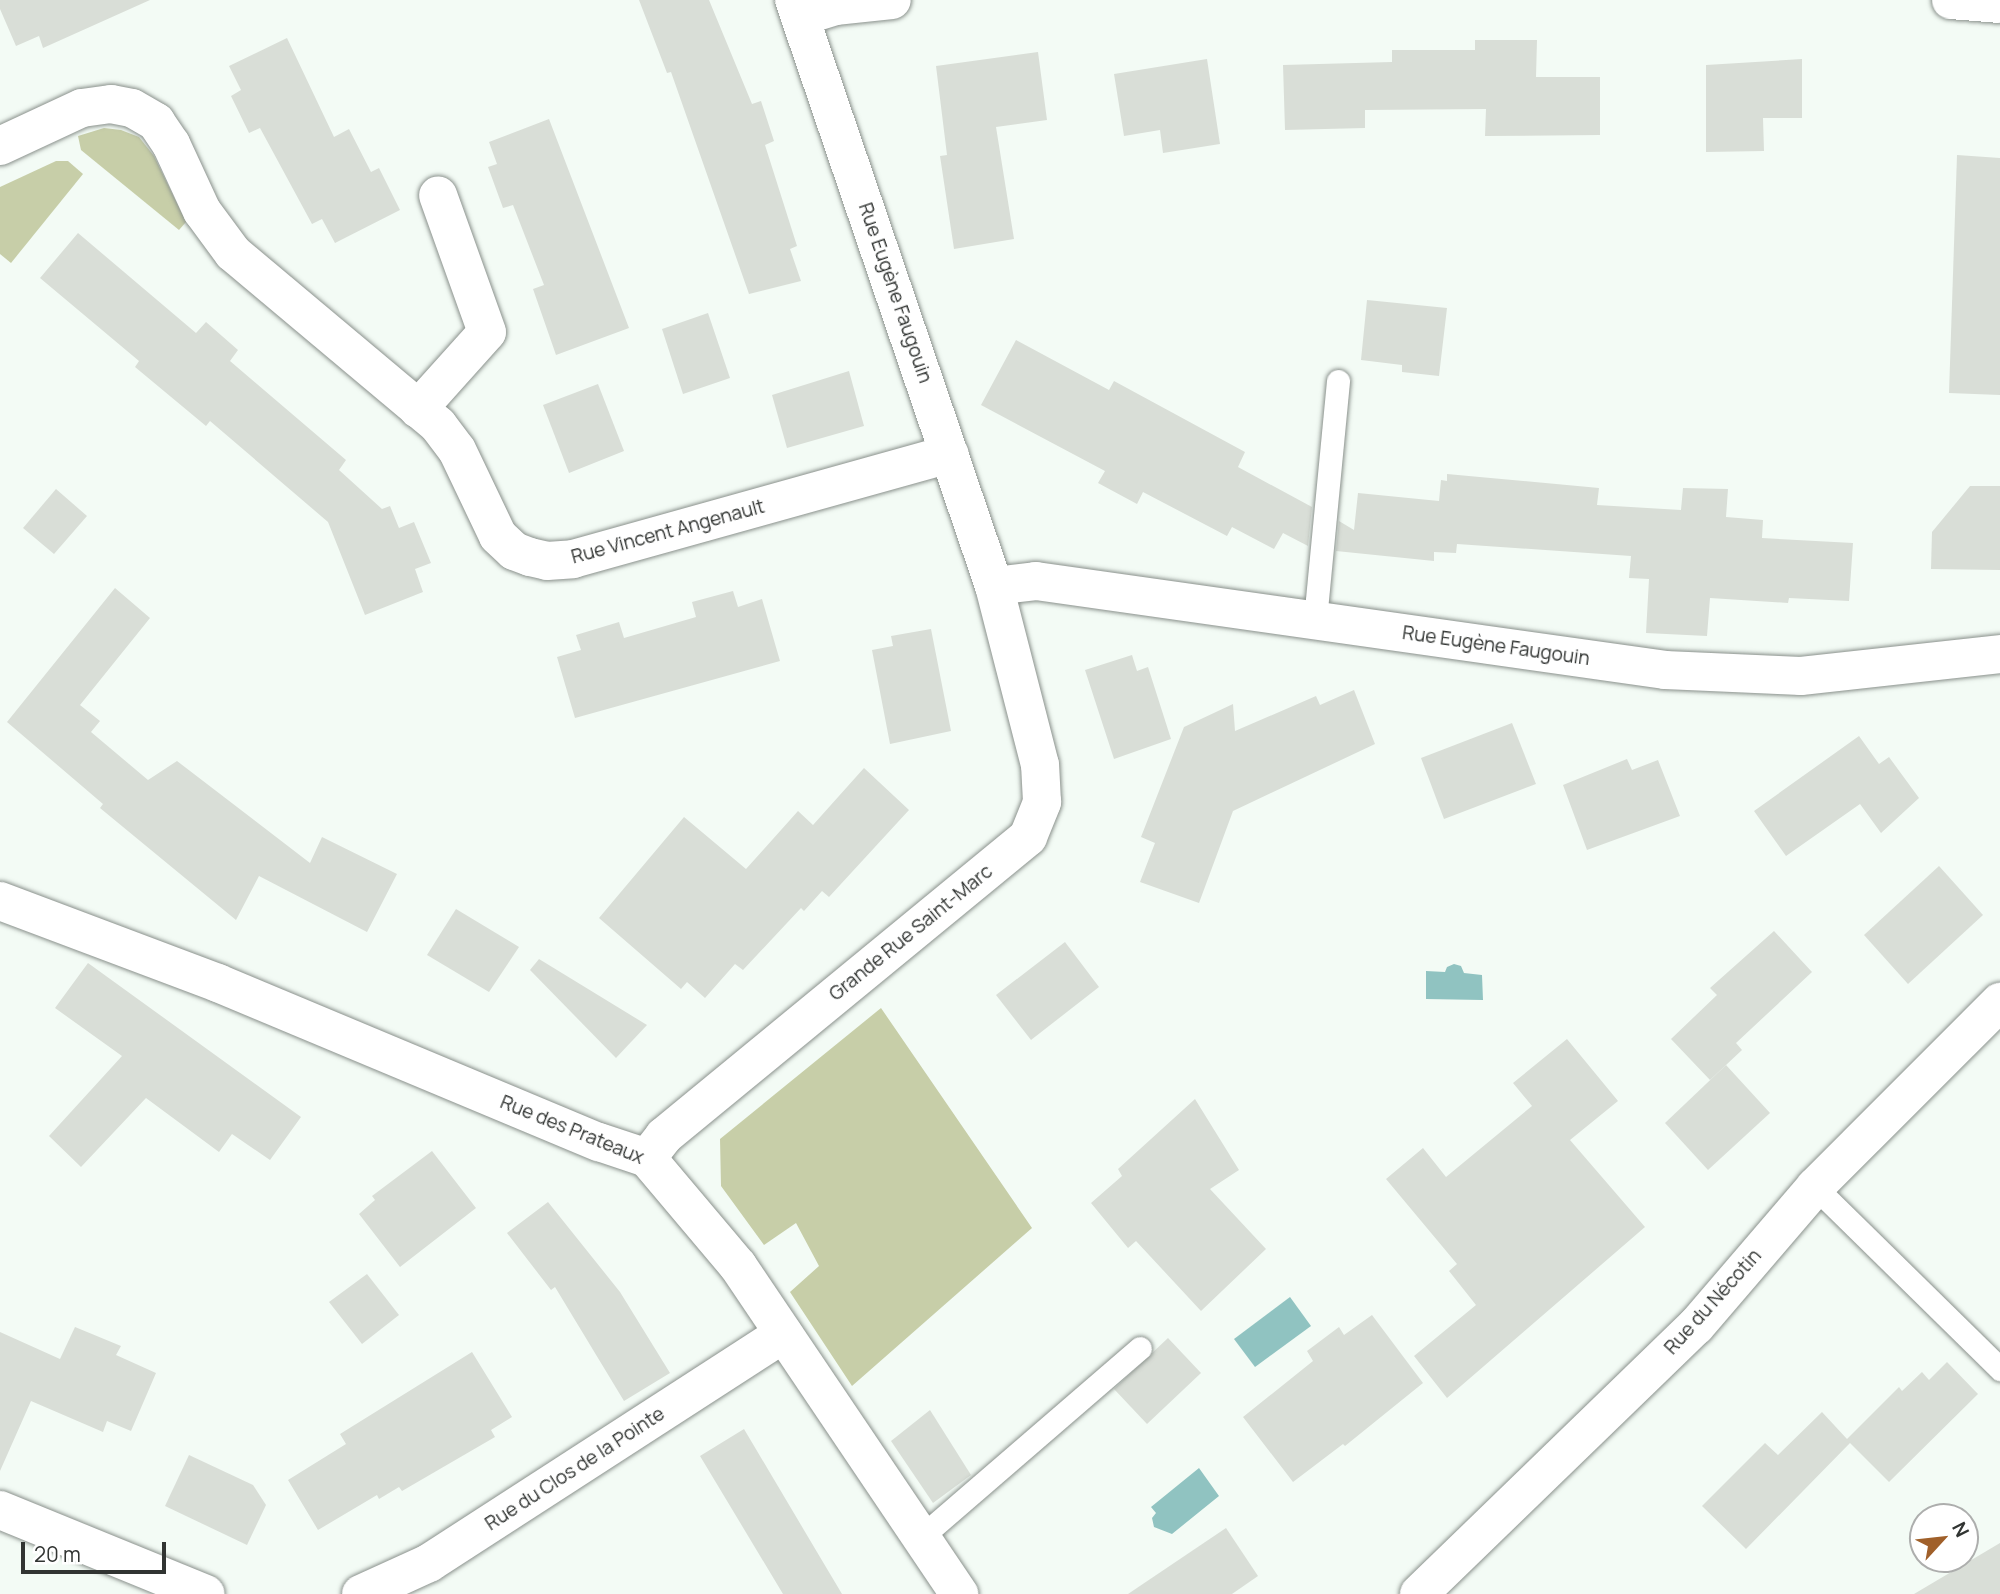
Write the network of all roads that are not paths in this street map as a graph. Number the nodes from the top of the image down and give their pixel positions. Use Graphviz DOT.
graph roads {
  1 [pos="892,0"];
  2 [pos="1951,0"];
  3 [pos="2000,4"];
  4 [pos="797,8"];
  5 [pos="0,146"];
  6 [pos="438,195"];
  7 [pos="1338,381"];
  8 [pos="418,409"];
  9 [pos="950,454"];
  10 [pos="994,586"];
  11 [pos="1315,620"];
  12 [pos="1012,646"];
  13 [pos="2000,654"];
  14 [pos="0,901"];
  15 [pos="2000,1002"];
  16 [pos="647,1158"];
  17 [pos="1815,1187"];
  18 [pos="783,1334"];
  19 [pos="1140,1348"];
  20 [pos="2000,1369"];
  21 [pos="0,1510"];
  22 [pos="921,1537"];
  23 [pos="206,1594"];
  24 [pos="361,1594"];
  25 [pos="959,1594"];
  26 [pos="1419,1594"];
  1 -- 4 [label="street"];
  2 -- 3 [label="street"];
  4 -- 9 [label="street, Rue Eugène Faugouin"];
  5 -- 8 [label="street, Rue Vincent Angenault"];
  6 -- 8 [label="street"];
  7 -- 11 [label="lane"];
  8 -- 9 [label="street, Rue Vincent Angenault"];
  9 -- 10 [label="street, Rue Eugène Faugouin"];
  10 -- 11 [label="street, Rue Eugène Faugouin"];
  10 -- 12 [label="street, Rue Eugène Faugouin"];
  11 -- 13 [label="street, Rue Eugène Faugouin"];
  12 -- 16 [label="street, Grande Rue Saint-Marc"];
  14 -- 16 [label="street, Rue des Prateaux"];
  15 -- 17 [label="street, Rue du Nécotin"];
  16 -- 18 [label="street, Rue des Prateaux"];
  17 -- 20 [label="lane"];
  17 -- 26 [label="street, Rue du Nécotin"];
  18 -- 22 [label="street, Rue des Prateaux"];
  18 -- 24 [label="street, Rue du Clos de la Pointe"];
  19 -- 22 [label="lane"];
  21 -- 23 [label="street"];
  22 -- 25 [label="street, Rue des Prateaux"];
}
